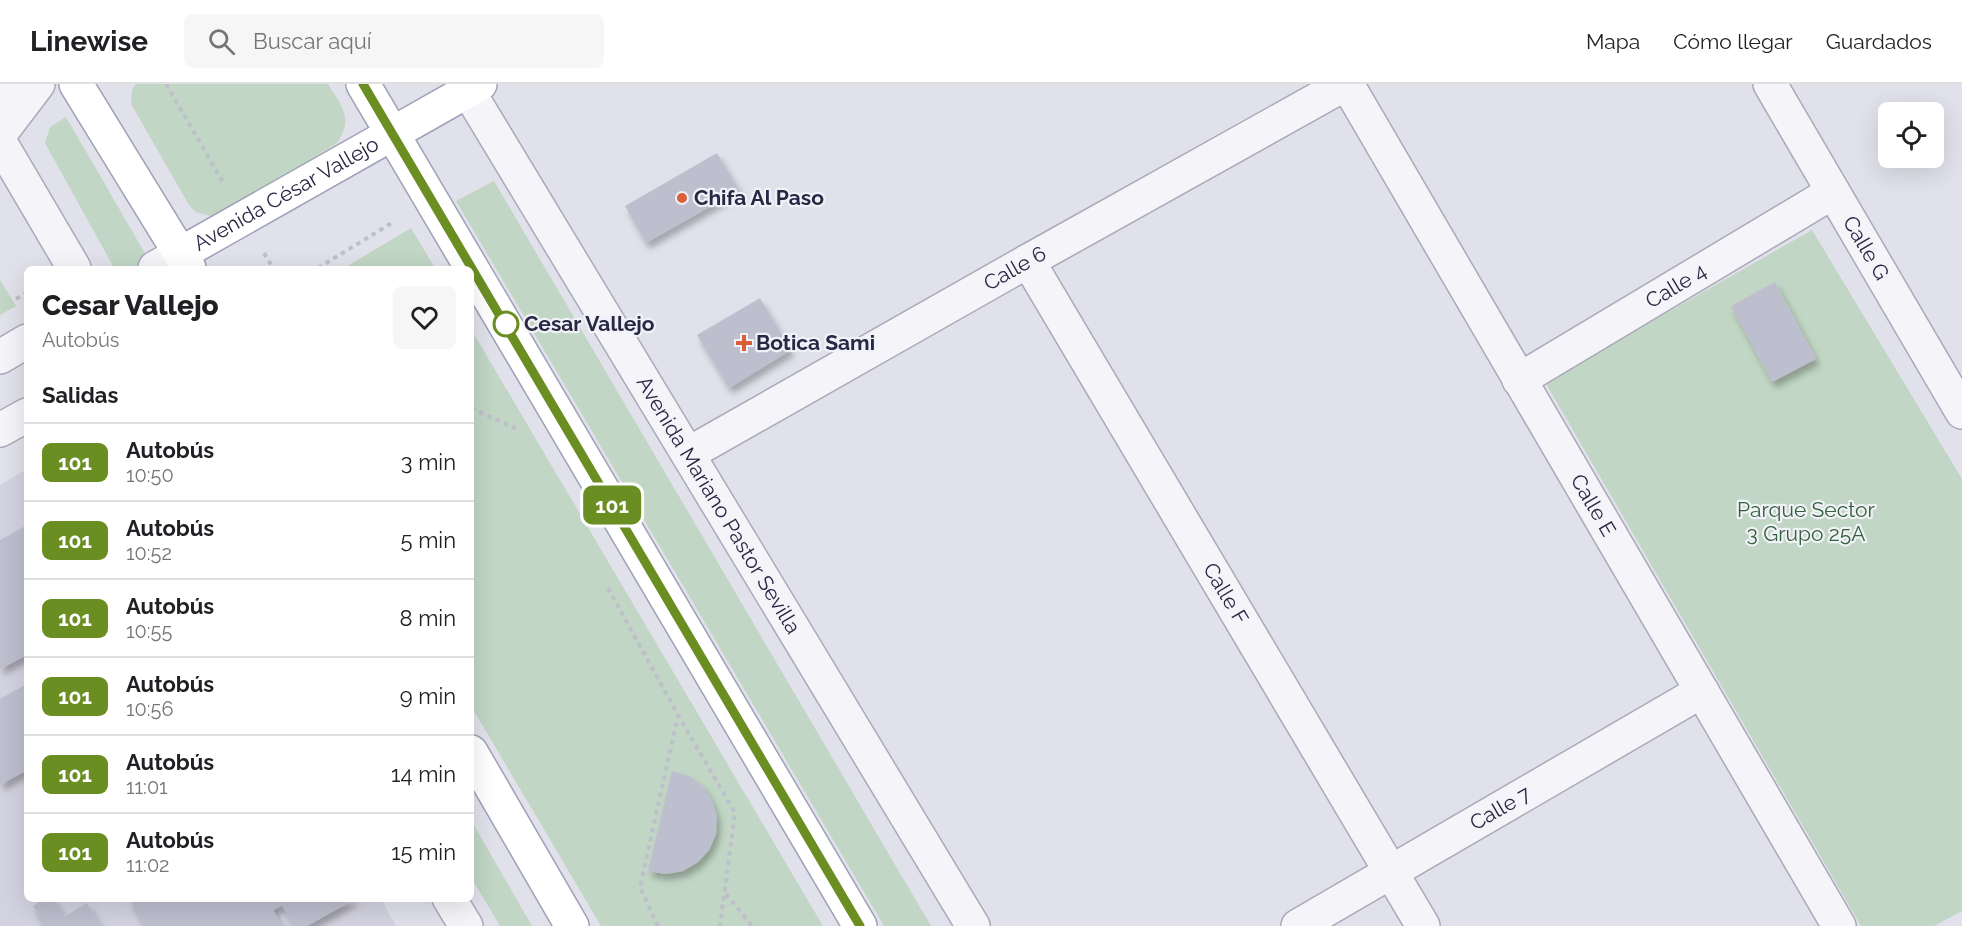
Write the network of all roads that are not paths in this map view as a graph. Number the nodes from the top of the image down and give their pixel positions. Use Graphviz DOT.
graph roads {
  1 [pos="10,84"];
  2 [pos="38,84"];
  3 [pos="76,84"];
  4 [pos="363,84"];
  5 [pos="1346,84"];
  6 [pos="1770,84"];
  7 [pos="470,86"];
  8 [pos="0,90"];
  9 [pos="393,133"];
  10 [pos="0,134"];
  11 [pos="0,142"];
  12 [pos="1833,192"];
  13 [pos="1028,261"];
  14 [pos="174,264"];
  15 [pos="73,266"];
  16 [pos="471,266"];
  17 [pos="474,271"];
  18 [pos="24,343"];
  19 [pos="0,357"];
  20 [pos="1519,380"];
  21 [pos="1962,412"];
  22 [pos="24,416"];
  23 [pos="0,430"];
  24 [pos="688,454"];
  25 [pos="1702,691"];
  26 [pos="474,757"];
  27 [pos="1391,873"];
  28 [pos="451,902"];
  29 [pos="466,926"];
  30 [pos="572,926"];
  31 [pos="860,926"];
  32 [pos="973,926"];
  33 [pos="1298,926"];
  34 [pos="1423,926"];
  35 [pos="1839,926"];
  1 -- 8 [label="street"];
  2 -- 10 [label="street"];
  3 -- 14 [label="main road"];
  4 -- 9 [label="main road"];
  5 -- 13 [label="street, Calle 6"];
  5 -- 20 [label="street, Calle E"];
  6 -- 12 [label="street, Calle G"];
  7 -- 9 [label="main road, Avenida César Vallejo"];
  7 -- 24 [label="street, Avenida Mariano Pastor Sevilla"];
  9 -- 14 [label="main road, Avenida César Vallejo"];
  9 -- 16 [label="main road"];
  11 -- 15 [label="street"];
  12 -- 20 [label="street, Calle 4"];
  12 -- 21 [label="street, Calle G"];
  13 -- 24 [label="street, Calle 6"];
  13 -- 27 [label="street, Calle F"];
  17 -- 31 [label="main road"];
  18 -- 19 [label="street"];
  20 -- 25 [label="street, Calle E"];
  22 -- 23 [label="street"];
  24 -- 32 [label="street, Avenida Mariano Pastor Sevilla"];
  25 -- 27 [label="street, Calle 7"];
  25 -- 35 [label="street, Calle E"];
  26 -- 30 [label="main road"];
  27 -- 33 [label="street, Calle 7"];
  27 -- 34 [label="street, Calle F"];
  28 -- 29 [label="street"];
}
